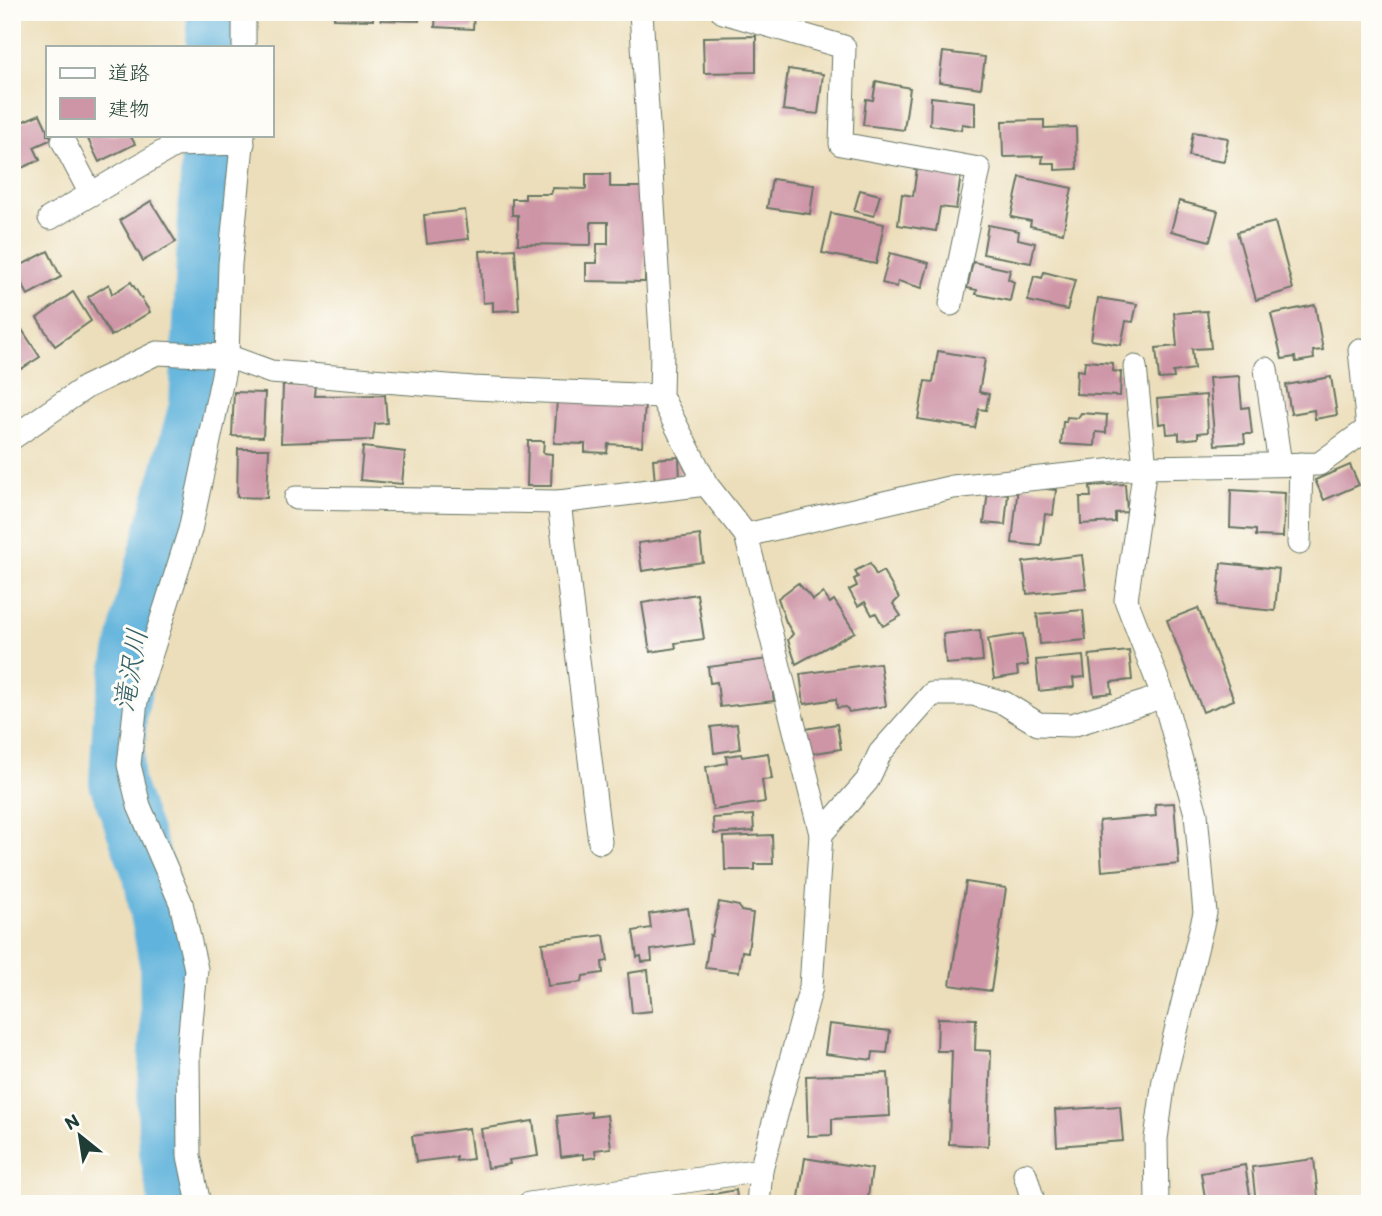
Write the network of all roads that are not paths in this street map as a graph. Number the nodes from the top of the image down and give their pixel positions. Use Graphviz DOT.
graph roads {
  1 [pos="244,12"];
  2 [pos="641,12"];
  3 [pos="723,12"];
  4 [pos="244,46"];
  5 [pos="243,139"];
  6 [pos="175,140"];
  7 [pos="63,141"];
  8 [pos="91,194"];
  9 [pos="50,218"];
  10 [pos="951,304"];
  11 [pos="1360,350"];
  12 [pos="227,356"];
  13 [pos="1135,367"];
  14 [pos="1266,369"];
  15 [pos="661,396"];
  16 [pos="1369,427"];
  17 [pos="12,438"];
  18 [pos="1291,464"];
  19 [pos="1145,467"];
  20 [pos="706,484"];
  21 [pos="296,498"];
  22 [pos="559,502"];
  23 [pos="746,534"];
  24 [pos="1299,543"];
  25 [pos="1163,695"];
  26 [pos="821,834"];
  27 [pos="600,842"];
  28 [pos="761,1170"];
  29 [pos="1025,1174"];
  30 [pos="199,1204"];
  31 [pos="529,1204"];
  32 [pos="758,1204"];
  33 [pos="1034,1204"];
  34 [pos="1157,1204"];
  1 -- 4 [label="street"];
  2 -- 15 [label="street"];
  3 -- 10 [label="street"];
  5 -- 6 [label="street"];
  5 -- 12 [label="street"];
  6 -- 8 [label="street"];
  7 -- 8 [label="street"];
  8 -- 9 [label="street"];
  11 -- 16 [label="street"];
  12 -- 15 [label="street"];
  12 -- 17 [label="street"];
  12 -- 30 [label="street"];
  13 -- 19 [label="street"];
  14 -- 18 [label="street"];
  15 -- 20 [label="street"];
  16 -- 18 [label="street"];
  18 -- 19 [label="street"];
  18 -- 24 [label="street"];
  19 -- 23 [label="street"];
  19 -- 25 [label="street"];
  20 -- 22 [label="street"];
  20 -- 23 [label="street"];
  21 -- 22 [label="street"];
  22 -- 27 [label="street"];
  23 -- 26 [label="street"];
  25 -- 26 [label="street"];
  25 -- 34 [label="street"];
  26 -- 28 [label="street"];
  28 -- 31 [label="street"];
  28 -- 32 [label="street"];
  29 -- 33 [label="street"];
}
